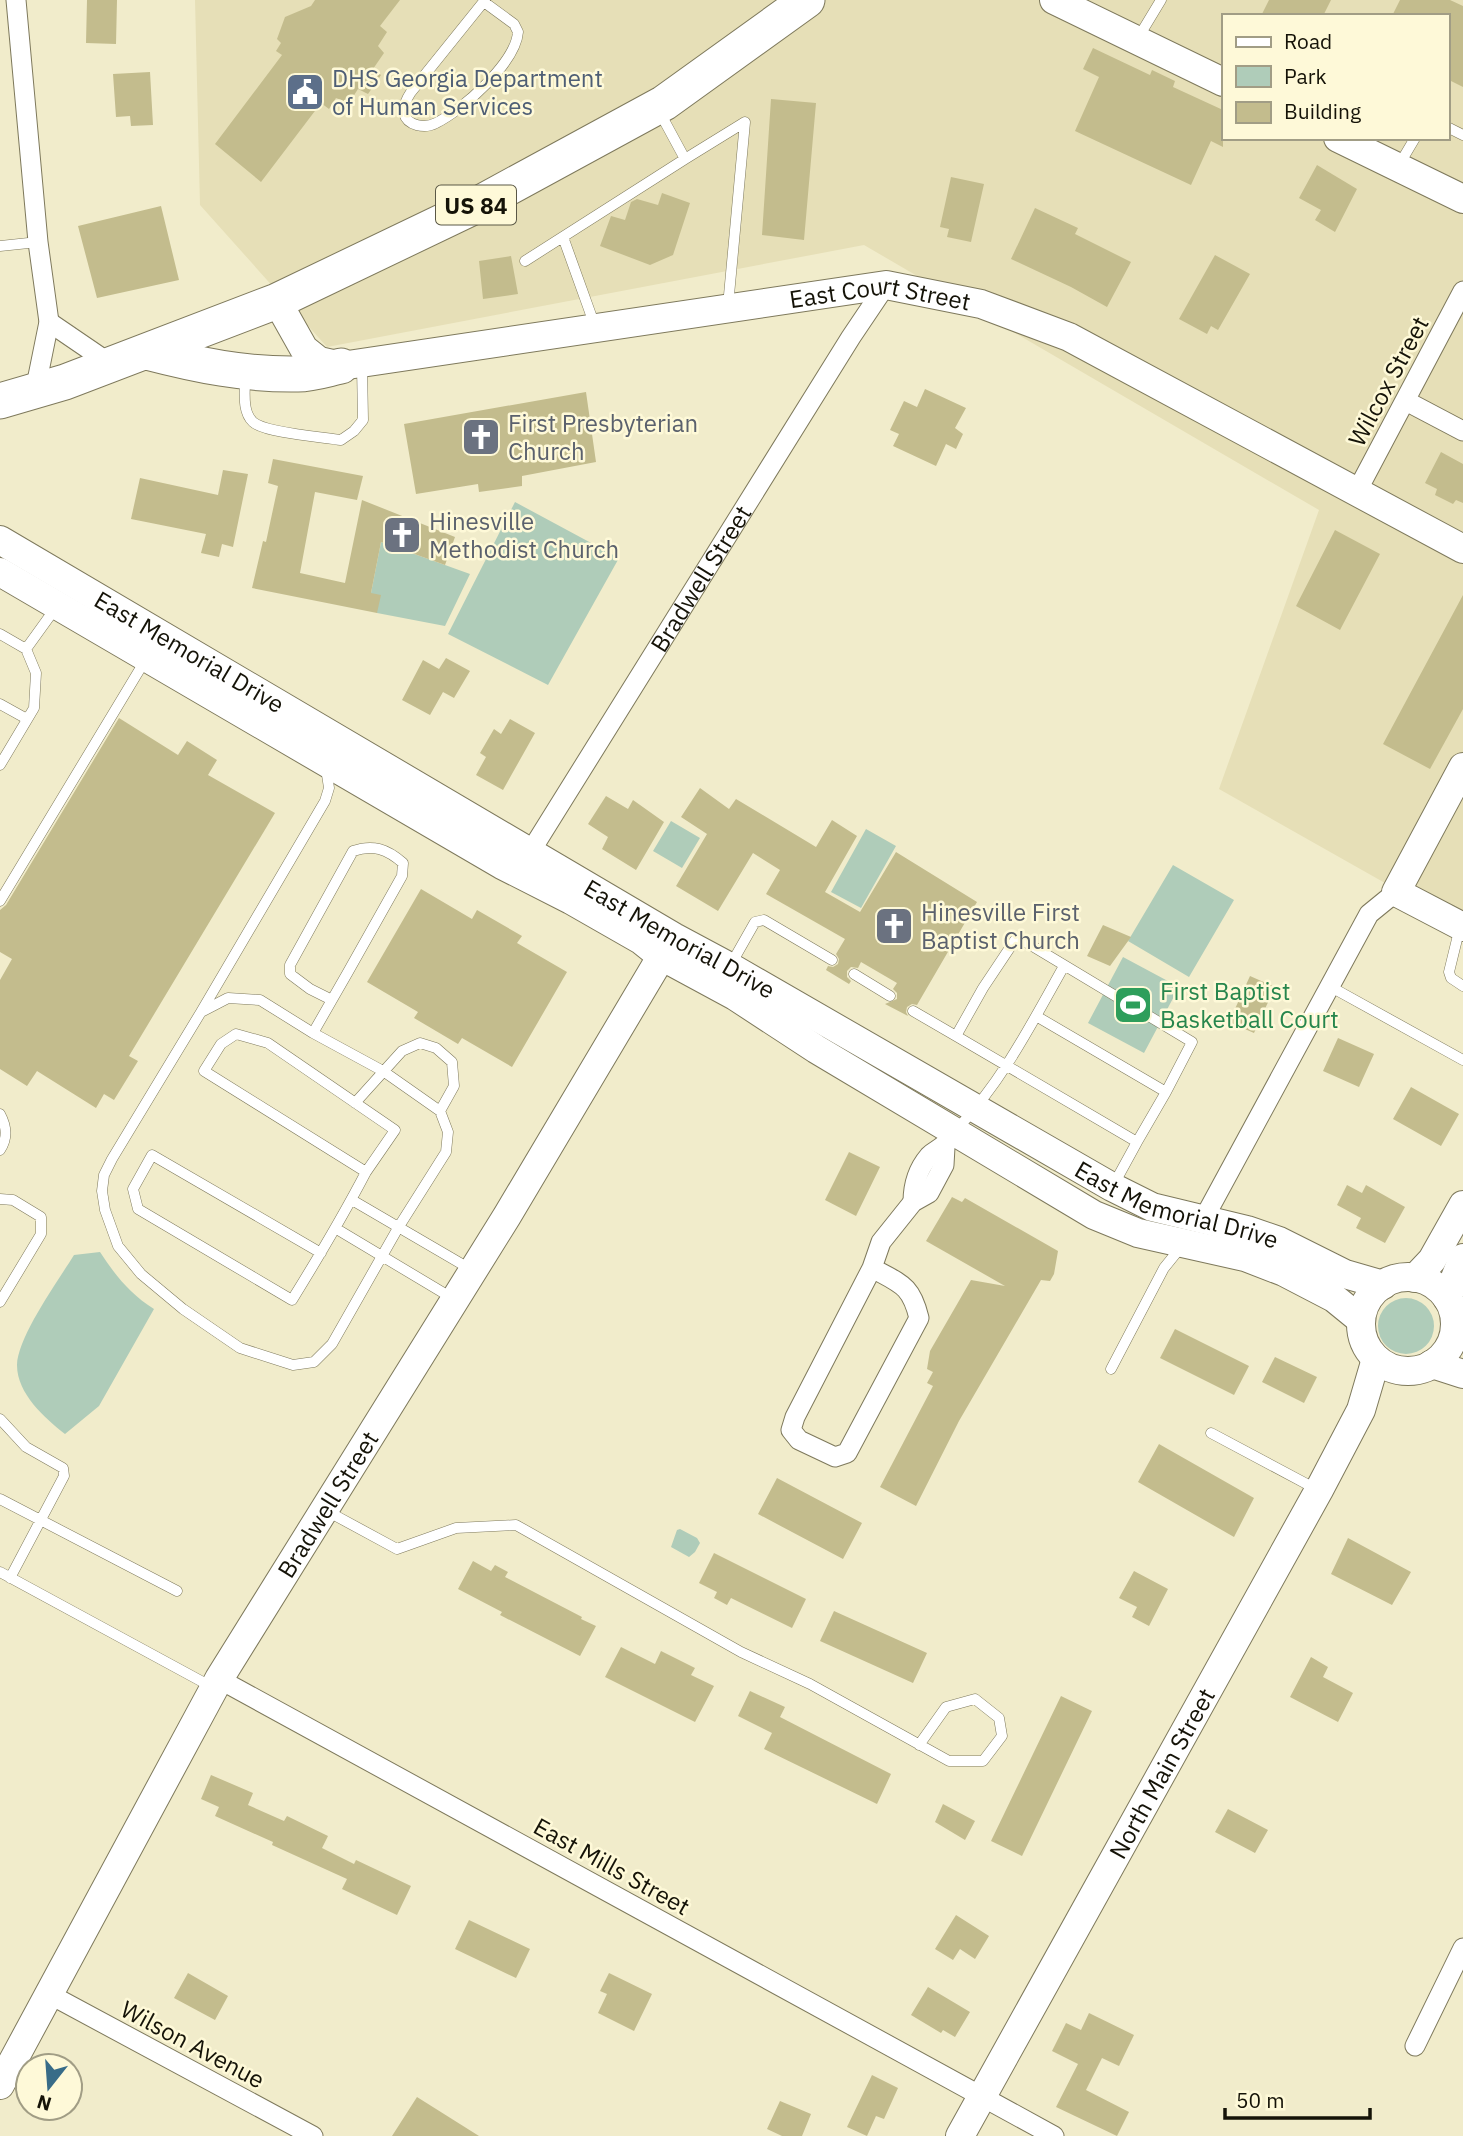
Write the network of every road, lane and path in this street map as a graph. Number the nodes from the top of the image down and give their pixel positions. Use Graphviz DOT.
graph roads {
  1 [pos="16,0"];
  2 [pos="807,0"];
  3 [pos="1054,0"];
  4 [pos="1161,0"];
  5 [pos="485,1"];
  6 [pos="1136,40"];
  7 [pos="1222,82"];
  8 [pos="657,107"];
  9 [pos="1342,140"];
  10 [pos="1414,140"];
  11 [pos="685,159"];
  12 [pos="1397,167"];
  13 [pos="1463,199"];
  14 [pos="564,237"];
  15 [pos="38,242"];
  16 [pos="0,246"];
  17 [pos="524,261"];
  18 [pos="886,285"];
  19 [pos="1463,291"];
  20 [pos="277,301"];
  21 [pos="727,307"];
  22 [pos="50,322"];
  23 [pos="596,327"];
  24 [pos="147,352"];
  25 [pos="351,364"];
  26 [pos="112,365"];
  27 [pos="245,371"];
  28 [pos="35,391"];
  29 [pos="0,401"];
  30 [pos="1406,401"];
  31 [pos="1463,431"];
  32 [pos="1356,493"];
  33 [pos="0,540"];
  34 [pos="1463,549"];
  35 [pos="0,572"];
  36 [pos="64,593"];
  37 [pos="0,634"];
  38 [pos="153,646"];
  39 [pos="26,649"];
  40 [pos="0,704"];
  41 [pos="27,719"];
  42 [pos="323,761"];
  43 [pos="0,765"];
  44 [pos="1463,767"];
  45 [pos="524,862"];
  46 [pos="1396,892"];
  47 [pos="0,901"];
  48 [pos="1462,925"];
  49 [pos="668,947"];
  50 [pos="832,960"];
  51 [pos="1064,966"];
  52 [pos="730,967"];
  53 [pos="854,974"];
  54 [pos="1463,986"];
  55 [pos="1331,987"];
  56 [pos="890,996"];
  57 [pos="332,1000"];
  58 [pos="913,1011"];
  59 [pos="201,1012"];
  60 [pos="1036,1016"];
  61 [pos="313,1033"];
  62 [pos="956,1037"];
  63 [pos="1463,1060"];
  64 [pos="1007,1067"];
  65 [pos="383,1071"];
  66 [pos="1166,1092"];
  67 [pos="355,1103"];
  68 [pos="976,1109"];
  69 [pos="440,1111"];
  70 [pos="0,1114"];
  71 [pos="949,1140"];
  72 [pos="1137,1142"];
  73 [pos="0,1150"];
  74 [pos="366,1172"];
  75 [pos="1112,1187"];
  76 [pos="0,1199"];
  77 [pos="352,1199"];
  78 [pos="1463,1205"];
  79 [pos="335,1228"];
  80 [pos="398,1228"];
  81 [pos="1194,1231"];
  82 [pos="321,1253"];
  83 [pos="382,1256"];
  84 [pos="1463,1258"];
  85 [pos="872,1268"];
  86 [pos="473,1271"];
  87 [pos="1415,1278"];
  88 [pos="1383,1285"];
  89 [pos="1447,1298"];
  90 [pos="455,1300"];
  91 [pos="0,1302"];
  92 [pos="1361,1320"];
  93 [pos="1459,1332"];
  94 [pos="1432,1364"];
  95 [pos="1387,1365"];
  96 [pos="1111,1369"];
  97 [pos="1463,1374"];
  98 [pos="0,1419"];
  99 [pos="1211,1433"];
  100 [pos="1319,1490"];
  101 [pos="0,1499"];
  102 [pos="324,1510"];
  103 [pos="41,1520"];
  104 [pos="0,1572"];
  105 [pos="10,1578"];
  106 [pos="177,1591"];
  107 [pos="216,1683"];
  108 [pos="919,1745"];
  109 [pos="1463,1948"];
  110 [pos="49,1994"];
  111 [pos="1415,2046"];
  112 [pos="0,2085"];
  113 [pos="982,2096"];
  114 [pos="313,2136"];
  115 [pos="960,2136"];
  116 [pos="1054,2136"];
  1 -- 15 [label="street"];
  2 -- 8 [label="highway, US 84"];
  3 -- 6 [label="street"];
  4 -- 6 [label="lane"];
  5 -- 5 [label="lane"];
  6 -- 7 [label="street"];
  8 -- 11 [label="lane"];
  8 -- 20 [label="highway, US 84"];
  9 -- 12 [label="street"];
  10 -- 12 [label="lane"];
  11 -- 14 [label="lane"];
  11 -- 21 [label="lane"];
  12 -- 13 [label="street"];
  14 -- 17 [label="lane"];
  14 -- 23 [label="lane"];
  15 -- 16 [label="lane"];
  15 -- 22 [label="street"];
  18 -- 21 [label="street, East Court Street"];
  18 -- 32 [label="street, East Court Street"];
  18 -- 45 [label="street, Bradwell Street"];
  19 -- 30 [label="street, Wilcox Street"];
  20 -- 24 [label="highway, US 84"];
  20 -- 25 [label="street, East Court Street"];
  21 -- 23 [label="street, East Court Street"];
  22 -- 26 [label="street"];
  22 -- 28 [label="street"];
  23 -- 25 [label="street, East Court Street"];
  24 -- 26 [label="highway, US 84"];
  24 -- 27 [label="highway"];
  25 -- 27 [label="highway"];
  25 -- 27 [label="lane"];
  26 -- 28 [label="highway, US 84"];
  28 -- 29 [label="highway, US 84"];
  30 -- 31 [label="street"];
  30 -- 32 [label="street, Wilcox Street"];
  32 -- 34 [label="street, East Court Street"];
  33 -- 36 [label="street, East Memorial Drive"];
  35 -- 36 [label="street, East Memorial Drive"];
  36 -- 38 [label="street, East Memorial Drive"];
  36 -- 39 [label="lane"];
  37 -- 39 [label="lane"];
  38 -- 42 [label="street, East Memorial Drive"];
  38 -- 45 [label="street, East Memorial Drive"];
  38 -- 47 [label="lane"];
  39 -- 41 [label="lane"];
  40 -- 41 [label="lane"];
  41 -- 43 [label="lane"];
  42 -- 45 [label="street, East Memorial Drive"];
  42 -- 59 [label="lane"];
  44 -- 46 [label="street"];
  45 -- 49 [label="street, East Memorial Drive"];
  46 -- 48 [label="street"];
  46 -- 55 [label="street"];
  48 -- 54 [label="lane"];
  49 -- 52 [label="street, East Memorial Drive"];
  49 -- 71 [label="street, East Memorial Drive"];
  49 -- 86 [label="street, Bradwell Street"];
  50 -- 52 [label="lane"];
  51 -- 60 [label="lane"];
  51 -- 62 [label="lane"];
  51 -- 66 [label="lane"];
  52 -- 68 [label="street, East Memorial Drive"];
  53 -- 56 [label="lane"];
  55 -- 63 [label="lane"];
  55 -- 81 [label="street"];
  57 -- 57 [label="lane"];
  57 -- 61 [label="lane"];
  58 -- 62 [label="lane"];
  59 -- 61 [label="lane"];
  59 -- 83 [label="lane"];
  60 -- 64 [label="lane"];
  60 -- 66 [label="lane"];
  61 -- 65 [label="lane"];
  62 -- 64 [label="lane"];
  64 -- 68 [label="lane"];
  64 -- 72 [label="lane"];
  65 -- 67 [label="lane"];
  65 -- 69 [label="lane"];
  65 -- 69 [label="lane"];
  66 -- 72 [label="lane"];
  67 -- 74 [label="lane"];
  67 -- 74 [label="lane"];
  68 -- 71 [label="lane"];
  68 -- 75 [label="street, East Memorial Drive"];
  69 -- 80 [label="lane"];
  70 -- 73 [label="lane"];
  71 -- 81 [label="street, East Memorial Drive"];
  71 -- 85 [label="street"];
  72 -- 75 [label="lane"];
  74 -- 77 [label="lane"];
  75 -- 81 [label="street, East Memorial Drive"];
  76 -- 91 [label="lane"];
  77 -- 79 [label="lane"];
  77 -- 80 [label="lane"];
  78 -- 87 [label="street"];
  79 -- 82 [label="lane"];
  79 -- 83 [label="lane"];
  80 -- 83 [label="lane"];
  80 -- 86 [label="lane"];
  81 -- 88 [label="street, East Memorial Drive"];
  81 -- 92 [label="street, East Memorial Drive"];
  81 -- 96 [label="lane"];
  82 -- 82 [label="lane"];
  83 -- 90 [label="lane"];
  84 -- 89 [label="street"];
  85 -- 85 [label="street"];
  86 -- 90 [label="street, Bradwell Street"];
  87 -- 88 [label="street"];
  87 -- 89 [label="street"];
  88 -- 92 [label="street"];
  89 -- 93 [label="street"];
  90 -- 102 [label="street, Bradwell Street"];
  92 -- 95 [label="street"];
  93 -- 94 [label="street"];
  94 -- 95 [label="street"];
  94 -- 97 [label="street"];
  95 -- 100 [label="street, North Main Street"];
  98 -- 103 [label="lane"];
  99 -- 100 [label="lane"];
  100 -- 113 [label="street, North Main Street"];
  101 -- 103 [label="lane"];
  102 -- 107 [label="street, Bradwell Street"];
  102 -- 108 [label="lane"];
  103 -- 105 [label="lane"];
  103 -- 106 [label="lane"];
  104 -- 105 [label="lane"];
  105 -- 107 [label="lane"];
  107 -- 110 [label="street, Bradwell Street"];
  107 -- 113 [label="street, East Mills Street"];
  108 -- 108 [label="lane"];
  109 -- 111 [label="street"];
  110 -- 112 [label="street, Bradwell Street"];
  110 -- 114 [label="street, Wilson Avenue"];
  113 -- 115 [label="street, North Main Street"];
  113 -- 116 [label="street, East Mills Street"];
}
